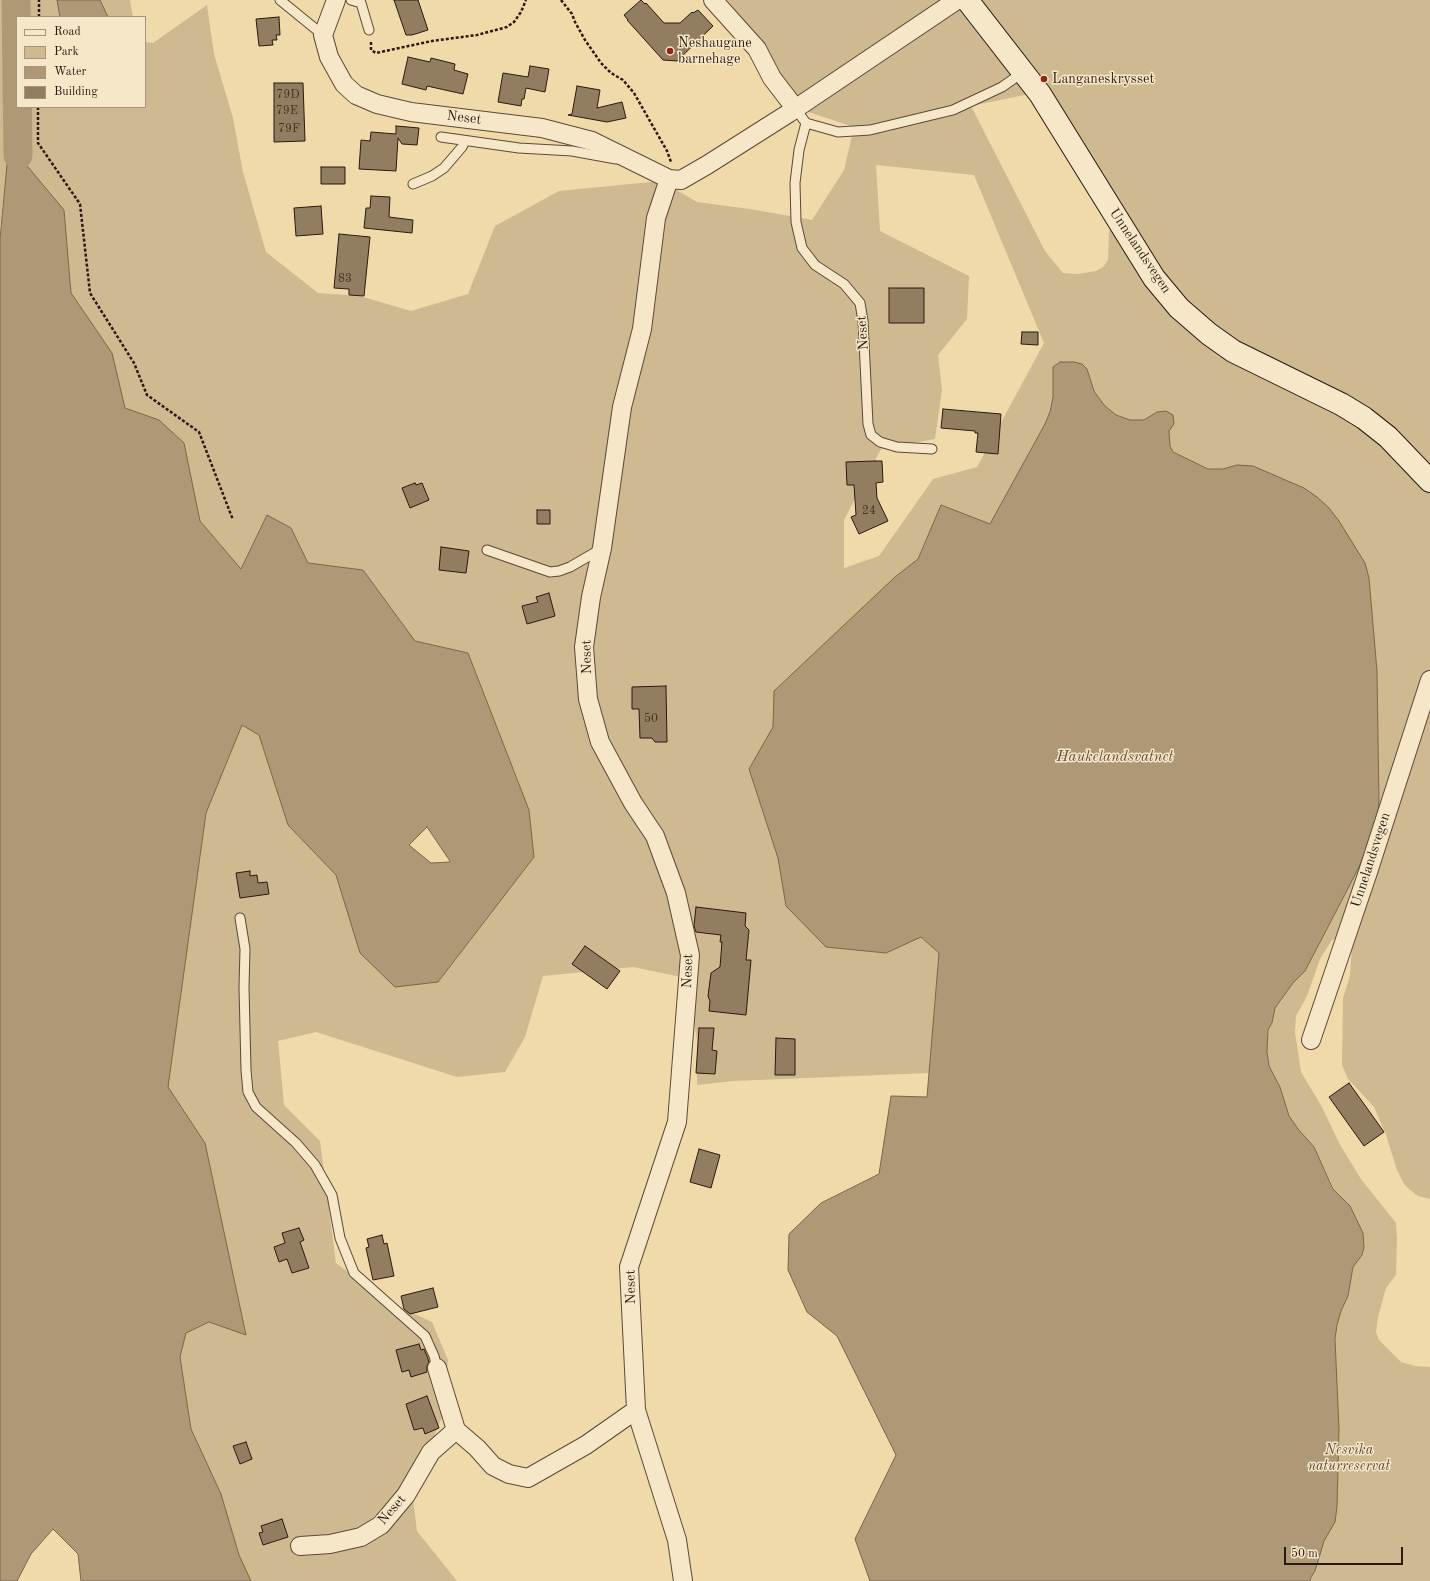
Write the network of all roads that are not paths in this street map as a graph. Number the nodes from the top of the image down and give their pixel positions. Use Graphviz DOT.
graph roads {
  1 [pos="280,0"];
  2 [pos="336,0"];
  3 [pos="351,0"];
  4 [pos="713,0"];
  5 [pos="957,0"];
  6 [pos="967,0"];
  7 [pos="369,30"];
  8 [pos="322,35"];
  9 [pos="1022,73"];
  10 [pos="795,108"];
  11 [pos="806,123"];
  12 [pos="441,137"];
  13 [pos="465,141"];
  14 [pos="638,163"];
  15 [pos="672,179"];
  16 [pos="413,184"];
  17 [pos="932,449"];
  18 [pos="1430,481"];
  19 [pos="602,548"];
  20 [pos="487,550"];
  21 [pos="1430,680"];
  22 [pos="240,918"];
  23 [pos="1311,1040"];
  24 [pos="437,1368"];
  25 [pos="636,1410"];
  26 [pos="456,1430"];
  27 [pos="300,1546"];
  28 [pos="684,1581"];
  1 -- 8 [label="lane"];
  2 -- 8 [label="street"];
  3 -- 7 [label="lane"];
  4 -- 10 [label="street"];
  5 -- 10 [label="street"];
  6 -- 9 [label="main road, Unnelandsvegen"];
  8 -- 14 [label="street, Neset"];
  9 -- 11 [label="lane"];
  9 -- 18 [label="main road, Unnelandsvegen"];
  10 -- 11 [label="lane"];
  10 -- 15 [label="street"];
  11 -- 17 [label="lane, Neset"];
  12 -- 13 [label="lane, Neset"];
  13 -- 14 [label="lane, Neset"];
  13 -- 16 [label="lane, Neset"];
  14 -- 15 [label="street, Neset"];
  15 -- 19 [label="street, Neset"];
  19 -- 20 [label="lane"];
  19 -- 25 [label="street, Neset"];
  21 -- 23 [label="street, Unnelandsvegen"];
  22 -- 24 [label="lane"];
  24 -- 26 [label="street"];
  25 -- 26 [label="street"];
  25 -- 28 [label="street, Neset"];
  26 -- 27 [label="street, Neset"];
}
